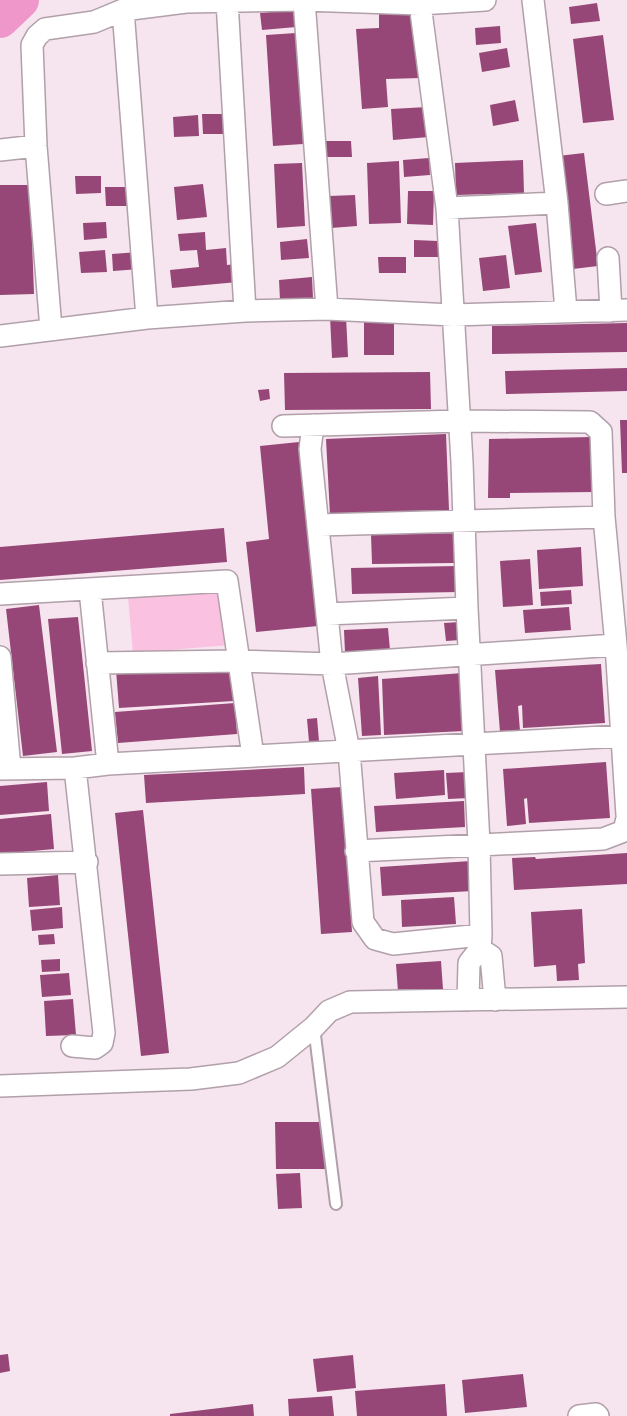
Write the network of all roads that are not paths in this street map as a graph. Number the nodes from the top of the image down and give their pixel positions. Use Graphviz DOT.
graph roads {
  1 [pos="304,0"];
  2 [pos="485,0"];
  3 [pos="533,0"];
  4 [pos="227,1"];
  5 [pos="420,4"];
  6 [pos="123,10"];
  7 [pos="36,146"];
  8 [pos="0,150"];
  9 [pos="557,203"];
  10 [pos="447,208"];
  11 [pos="608,258"];
  12 [pos="327,309"];
  13 [pos="245,311"];
  14 [pos="566,311"];
  15 [pos="619,311"];
  16 [pos="453,315"];
  17 [pos="147,318"];
  18 [pos="51,328"];
  19 [pos="0,335"];
  20 [pos="459,421"];
  21 [pos="313,425"];
  22 [pos="283,426"];
  23 [pos="604,517"];
  24 [pos="464,522"];
  25 [pos="319,525"];
  26 [pos="90,590"];
  27 [pos="0,594"];
  28 [pos="467,608"];
  29 [pos="327,614"];
  30 [pos="616,645"];
  31 [pos="470,655"];
  32 [pos="0,657"];
  33 [pos="238,660"];
  34 [pos="97,663"];
  35 [pos="332,664"];
  36 [pos="621,736"];
  37 [pos="474,743"];
  38 [pos="349,751"];
  39 [pos="253,755"];
  40 [pos="107,764"];
  41 [pos="75,768"];
  42 [pos="5,769"];
  43 [pos="627,816"];
  44 [pos="479,844"];
  45 [pos="356,851"];
  46 [pos="87,862"];
  47 [pos="0,864"];
  48 [pos="481,942"];
  49 [pos="627,998"];
  50 [pos="468,1000"];
  51 [pos="495,1000"];
  52 [pos="314,1027"];
  53 [pos="72,1046"];
  54 [pos="0,1086"];
  55 [pos="336,1204"];
  56 [pos="579,1416"];
  57 [pos="598,1416"];
  1 -- 4 [label="street"];
  1 -- 5 [label="street"];
  1 -- 12 [label="street"];
  2 -- 5 [label="street"];
  3 -- 9 [label="street"];
  4 -- 6 [label="street"];
  4 -- 13 [label="street"];
  5 -- 10 [label="street"];
  6 -- 7 [label="street"];
  6 -- 17 [label="street"];
  7 -- 8 [label="street"];
  7 -- 18 [label="street"];
  9 -- 10 [label="street"];
  9 -- 14 [label="street"];
  10 -- 16 [label="street"];
  11 -- 15 [label="street"];
  12 -- 13 [label="street"];
  12 -- 16 [label="street"];
  13 -- 17 [label="street"];
  14 -- 15 [label="street"];
  14 -- 16 [label="street"];
  16 -- 20 [label="street"];
  17 -- 18 [label="street"];
  18 -- 19 [label="street"];
  20 -- 21 [label="street"];
  20 -- 23 [label="street"];
  20 -- 24 [label="street"];
  21 -- 22 [label="street"];
  21 -- 25 [label="street"];
  23 -- 24 [label="street"];
  23 -- 30 [label="street"];
  24 -- 25 [label="street"];
  24 -- 28 [label="street"];
  25 -- 29 [label="street"];
  26 -- 27 [label="street"];
  26 -- 33 [label="street"];
  26 -- 34 [label="street"];
  28 -- 29 [label="street"];
  28 -- 31 [label="street"];
  29 -- 35 [label="street"];
  30 -- 31 [label="street"];
  30 -- 36 [label="street"];
  31 -- 35 [label="street"];
  31 -- 37 [label="street"];
  32 -- 42 [label="street"];
  33 -- 34 [label="street"];
  33 -- 35 [label="street"];
  33 -- 39 [label="street"];
  34 -- 40 [label="street"];
  35 -- 38 [label="street"];
  36 -- 37 [label="street"];
  36 -- 43 [label="street"];
  37 -- 38 [label="street"];
  37 -- 44 [label="street"];
  38 -- 39 [label="street"];
  38 -- 45 [label="street"];
  39 -- 40 [label="street"];
  40 -- 41 [label="street"];
  41 -- 42 [label="street"];
  41 -- 46 [label="street"];
  43 -- 44 [label="street"];
  44 -- 45 [label="street"];
  44 -- 48 [label="street"];
  45 -- 48 [label="street"];
  46 -- 47 [label="street"];
  46 -- 53 [label="street"];
  48 -- 50 [label="street"];
  48 -- 51 [label="street"];
  49 -- 51 [label="street"];
  50 -- 51 [label="street"];
  50 -- 52 [label="street"];
  52 -- 54 [label="street"];
  52 -- 55 [label="lane"];
  56 -- 57 [label="street"];
}
